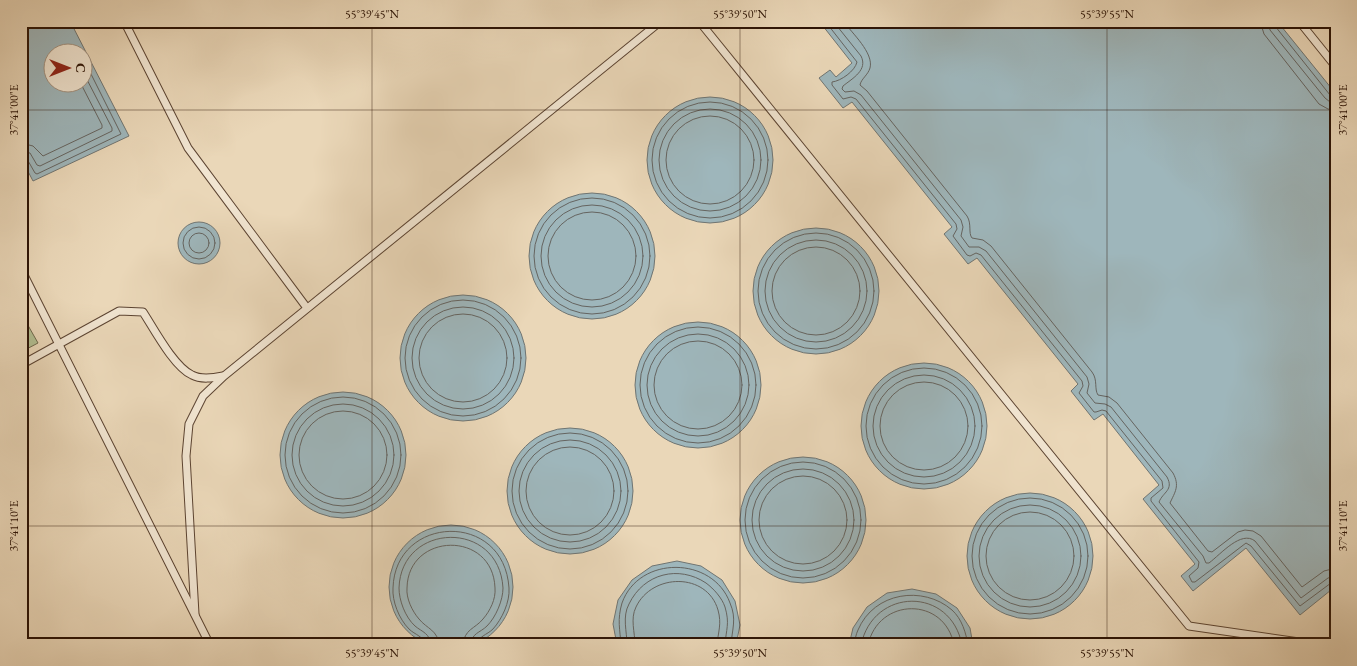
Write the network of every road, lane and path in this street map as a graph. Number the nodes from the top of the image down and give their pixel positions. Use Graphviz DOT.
graph roads {
  1 [pos="124,21"];
  2 [pos="660,21"];
  3 [pos="699,21"];
  4 [pos="1299,21"];
  5 [pos="1336,67"];
  6 [pos="21,269"];
  7 [pos="307,308"];
  8 [pos="59,344"];
  9 [pos="21,365"];
  10 [pos="224,376"];
  11 [pos="195,614"];
  12 [pos="210,645"];
  13 [pos="1301,645"];
  1 -- 7 [label="lane"];
  2 -- 7 [label="lane"];
  3 -- 13 [label="lane"];
  4 -- 5 [label="lane"];
  6 -- 8 [label="lane"];
  7 -- 10 [label="lane"];
  8 -- 9 [label="lane"];
  8 -- 10 [label="lane"];
  8 -- 11 [label="lane"];
  10 -- 11 [label="lane"];
  11 -- 12 [label="lane"];
}
